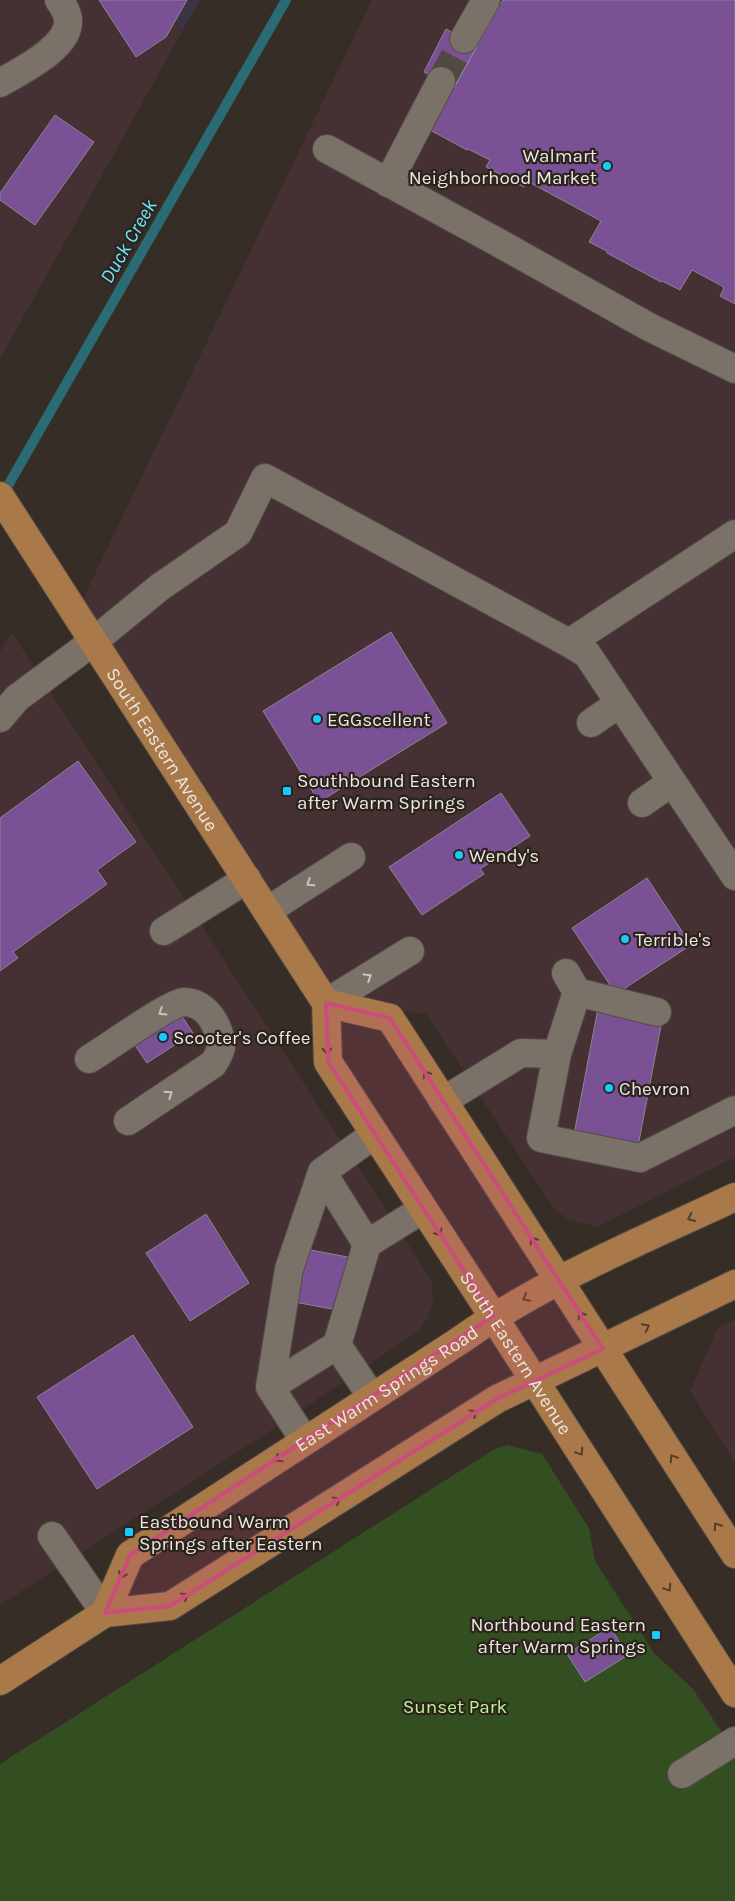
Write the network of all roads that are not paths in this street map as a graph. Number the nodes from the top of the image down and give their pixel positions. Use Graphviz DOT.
graph roads {
  1 [pos="59,0"];
  2 [pos="486,0"];
  3 [pos="464,39"];
  4 [pos="441,81"];
  5 [pos="0,83"];
  6 [pos="327,149"];
  7 [pos="388,183"];
  8 [pos="735,369"];
  9 [pos="0,496"];
  10 [pos="735,534"];
  11 [pos="94,641"];
  12 [pos="569,643"];
  13 [pos="620,703"];
  14 [pos="0,718"];
  15 [pos="591,722"];
  16 [pos="672,782"];
  17 [pos="642,803"];
  18 [pos="352,857"];
  19 [pos="732,866"];
  20 [pos="247,879"];
  21 [pos="268,911"];
  22 [pos="164,931"];
  23 [pos="410,951"];
  24 [pos="326,1003"];
  25 [pos="657,1012"];
  26 [pos="558,1054"];
  27 [pos="89,1060"];
  28 [pos="443,1101"];
  29 [pos="735,1110"];
  30 [pos="128,1121"];
  31 [pos="375,1134"];
  32 [pos="322,1172"];
  33 [pos="735,1197"];
  34 [pos="423,1209"];
  35 [pos="367,1244"];
  36 [pos="559,1281"];
  37 [pos="735,1284"];
  38 [pos="494,1316"];
  39 [pos="337,1345"];
  40 [pos="603,1349"];
  41 [pos="535,1381"];
  42 [pos="270,1387"];
  43 [pos="372,1397"];
  44 [pos="305,1441"];
  45 [pos="52,1536"];
  46 [pos="735,1554"];
  47 [pos="104,1613"];
  48 [pos="0,1681"];
  49 [pos="735,1693"];
  50 [pos="735,1740"];
  51 [pos="682,1774"];
  1 -- 5 [label="lane"];
  2 -- 3 [label="lane"];
  4 -- 7 [label="lane"];
  6 -- 7 [label="lane"];
  7 -- 8 [label="lane"];
  9 -- 11 [label="main road, South Eastern Avenue"];
  10 -- 12 [label="lane"];
  11 -- 12 [label="lane"];
  11 -- 14 [label="lane"];
  11 -- 20 [label="main road, South Eastern Avenue"];
  12 -- 13 [label="lane"];
  13 -- 15 [label="lane"];
  13 -- 16 [label="lane"];
  16 -- 17 [label="lane"];
  16 -- 19 [label="lane"];
  18 -- 21 [label="lane, one-way"];
  20 -- 21 [label="main road, South Eastern Avenue"];
  20 -- 22 [label="lane"];
  21 -- 24 [label="main road, South Eastern Avenue"];
  24 -- 23 [label="lane, one-way"];
  28 -- 24 [label="main road, one-way"];
  24 -- 31 [label="main road, South Eastern Avenue, one-way"];
  25 -- 26 [label="lane"];
  26 -- 28 [label="lane"];
  26 -- 29 [label="lane"];
  30 -- 27 [label="lane, one-way"];
  36 -- 28 [label="main road, one-way"];
  31 -- 32 [label="lane"];
  31 -- 34 [label="main road, South Eastern Avenue"];
  32 -- 35 [label="lane"];
  32 -- 42 [label="lane"];
  33 -- 36 [label="main road, East Warm Springs Road, one-way"];
  34 -- 35 [label="lane"];
  34 -- 38 [label="main road, South Eastern Avenue, one-way"];
  35 -- 39 [label="lane"];
  36 -- 38 [label="main road, East Warm Springs Road, one-way"];
  40 -- 36 [label="main road, one-way"];
  40 -- 37 [label="main road, one-way"];
  38 -- 41 [label="main road, South Eastern Avenue"];
  38 -- 43 [label="main road, East Warm Springs Road"];
  39 -- 42 [label="lane"];
  39 -- 43 [label="lane"];
  40 -- 41 [label="main road"];
  46 -- 40 [label="main road, one-way"];
  47 -- 41 [label="main road, one-way"];
  41 -- 49 [label="main road, South Eastern Avenue, one-way"];
  42 -- 44 [label="lane"];
  43 -- 44 [label="main road, East Warm Springs Road"];
  44 -- 47 [label="main road, East Warm Springs Road, one-way"];
  45 -- 47 [label="lane"];
  47 -- 48 [label="main road"];
  50 -- 51 [label="lane"];
}
